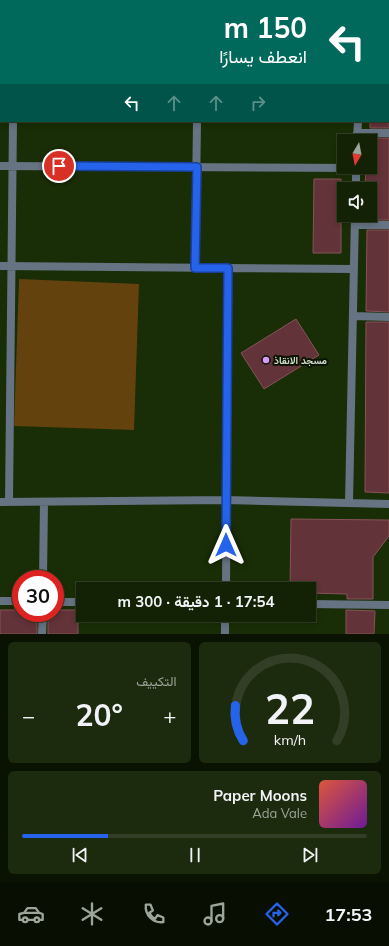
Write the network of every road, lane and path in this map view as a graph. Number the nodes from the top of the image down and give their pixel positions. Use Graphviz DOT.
graph roads {
  1 [pos="14,122"];
  2 [pos="197,122"];
  3 [pos="358,122"];
  4 [pos="389,133"];
  5 [pos="357,134"];
  6 [pos="377,134"];
  7 [pos="0,166"];
  8 [pos="13,166"];
  9 [pos="197,167"];
  10 [pos="337,167"];
  11 [pos="355,225"];
  12 [pos="389,225"];
  13 [pos="0,266"];
  14 [pos="12,266"];
  15 [pos="195,268"];
  16 [pos="228,268"];
  17 [pos="354,269"];
  18 [pos="353,316"];
  19 [pos="389,316"];
  20 [pos="226,500"];
  21 [pos="0,502"];
  22 [pos="9,502"];
  23 [pos="44,502"];
  24 [pos="348,503"];
  25 [pos="389,504"];
  26 [pos="43,570"];
  27 [pos="226,582"];
  28 [pos="0,601"];
  29 [pos="12,601"];
  30 [pos="64,602"];
  31 [pos="76,602"];
  32 [pos="316,604"];
  33 [pos="389,605"];
  34 [pos="43,622"];
  35 [pos="225,622"];
  36 [pos="42,634"];
  37 [pos="225,634"];
  1 -- 8 [label="street"];
  2 -- 9 [label="street"];
  3 -- 5 [label="street"];
  4 -- 6 [label="street"];
  7 -- 8 [label="street"];
  8 -- 9 [label="street"];
  8 -- 14 [label="street"];
  9 -- 10 [label="street"];
  9 -- 15 [label="street"];
  11 -- 12 [label="street"];
  11 -- 17 [label="street"];
  13 -- 14 [label="street"];
  14 -- 15 [label="street"];
  14 -- 22 [label="street"];
  15 -- 16 [label="street"];
  16 -- 17 [label="street"];
  16 -- 20 [label="street"];
  17 -- 18 [label="street"];
  18 -- 19 [label="street"];
  18 -- 24 [label="street"];
  20 -- 23 [label="street"];
  20 -- 24 [label="street"];
  20 -- 27 [label="street"];
  21 -- 22 [label="street"];
  22 -- 23 [label="street"];
  23 -- 26 [label="street"];
  24 -- 25 [label="street"];
  28 -- 29 [label="street"];
  30 -- 31 [label="street"];
  32 -- 33 [label="street"];
  34 -- 36 [label="street"];
  35 -- 37 [label="street"];
}
